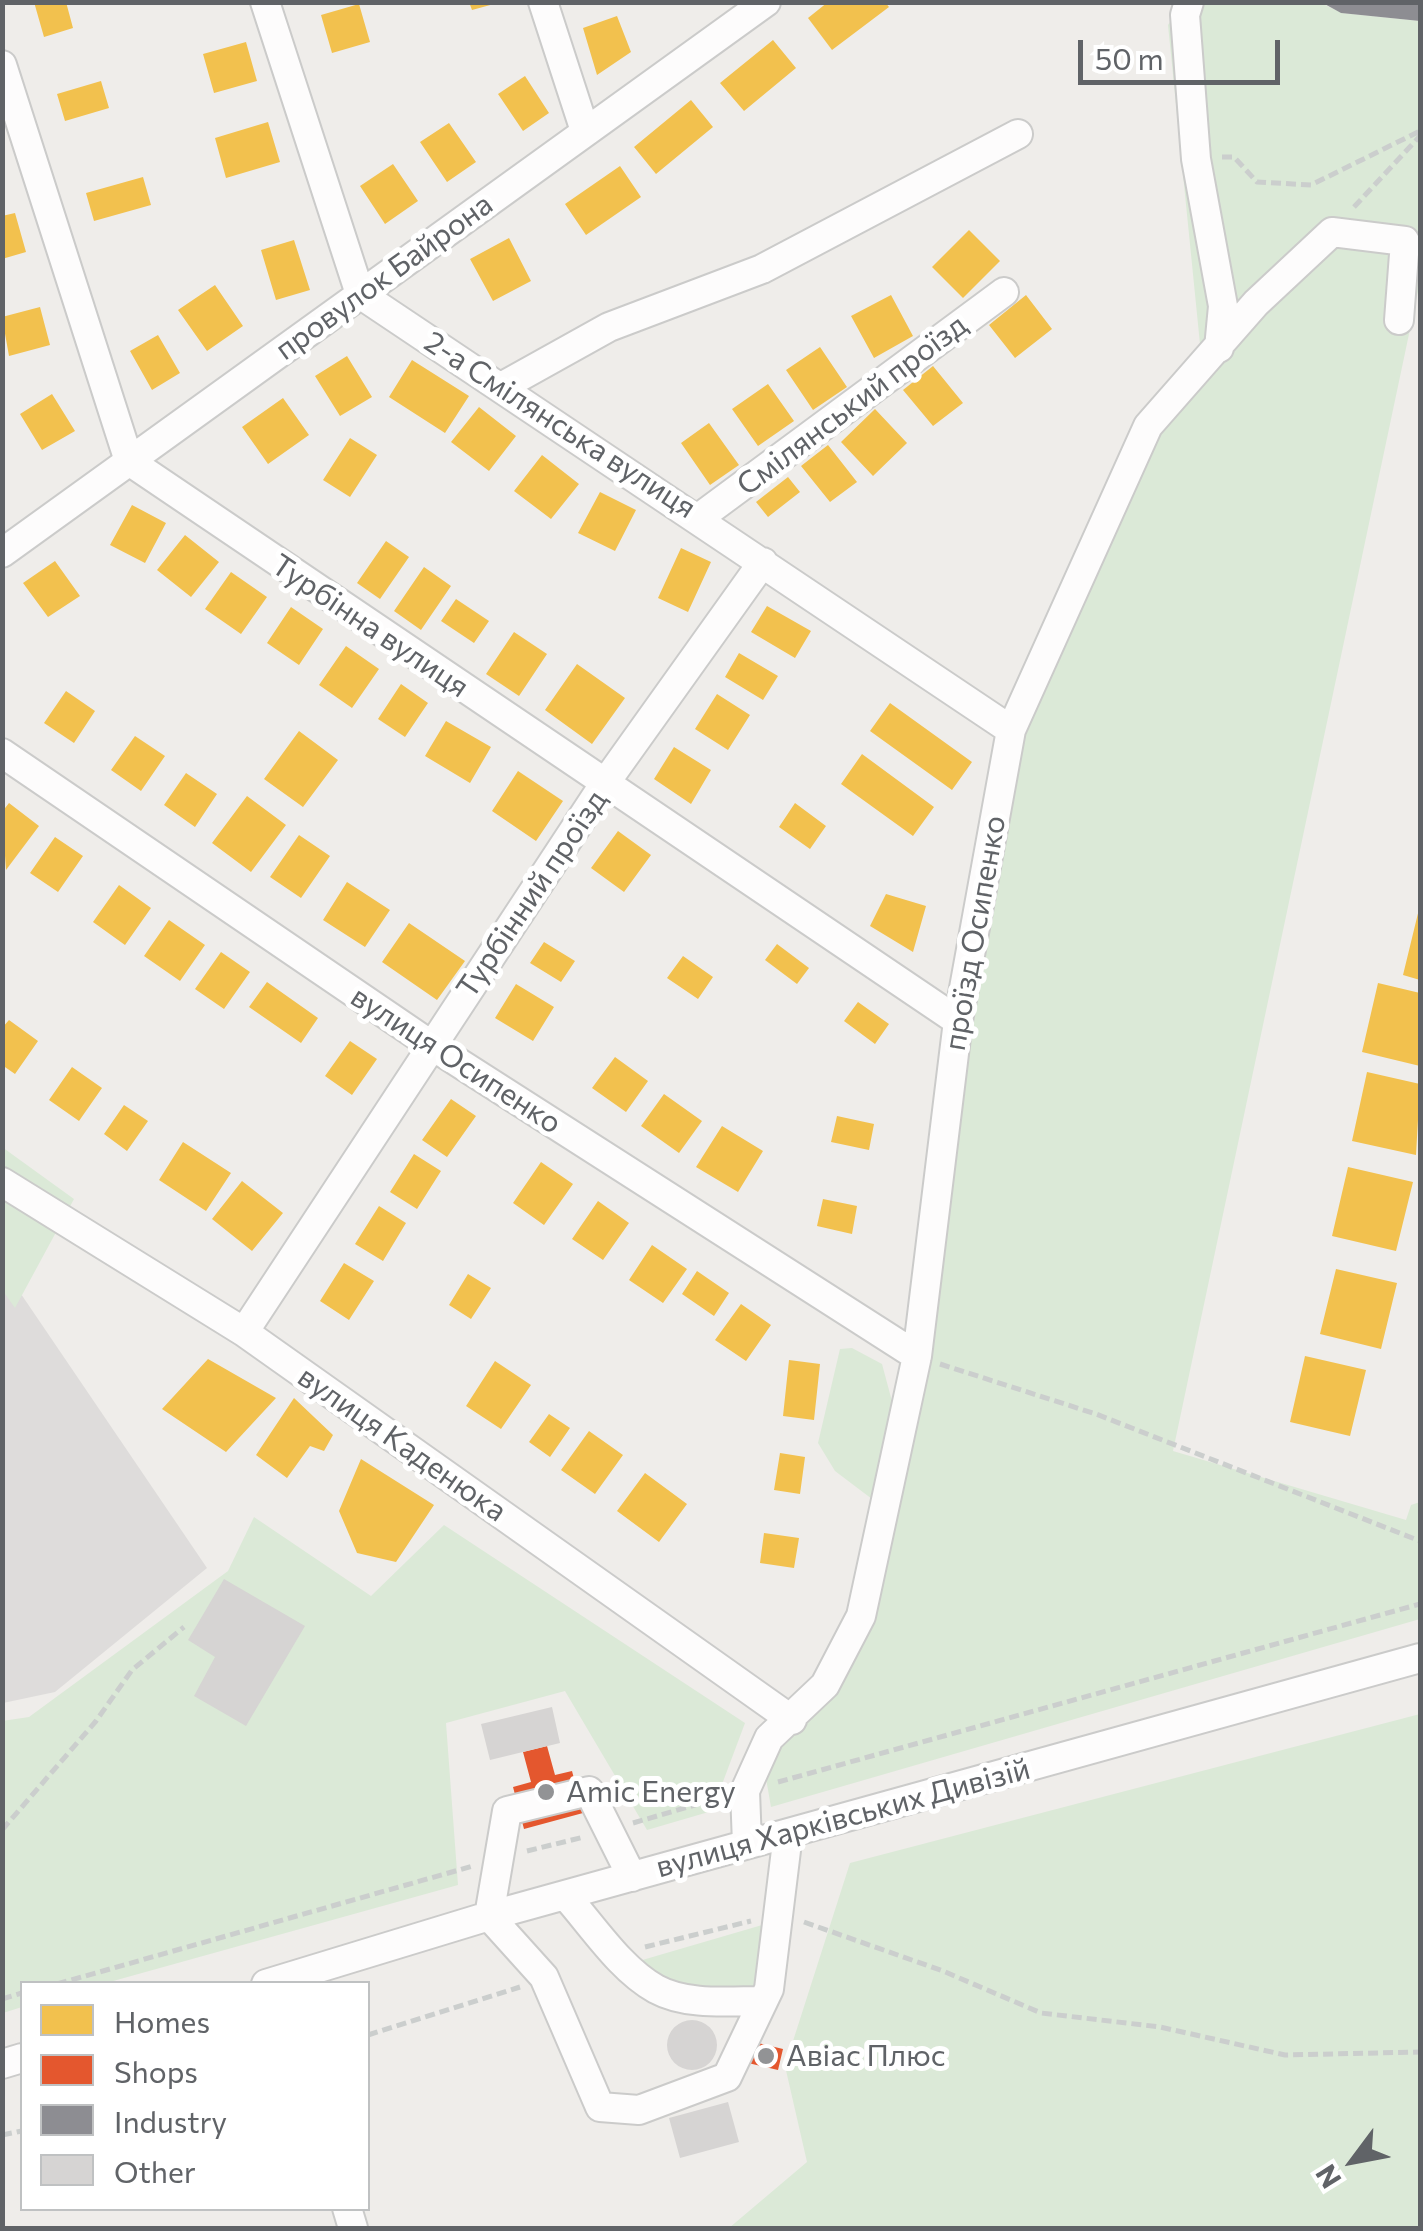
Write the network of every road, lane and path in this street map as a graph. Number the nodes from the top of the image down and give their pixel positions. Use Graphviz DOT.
graph roads {
  1 [pos="265,2"];
  2 [pos="543,2"];
  3 [pos="766,2"];
  4 [pos="1188,2"];
  5 [pos="2,65"];
  6 [pos="584,131"];
  7 [pos="1018,134"];
  8 [pos="1420,134"];
  9 [pos="1196,159"];
  10 [pos="1332,232"];
  11 [pos="1004,292"];
  12 [pos="360,294"];
  13 [pos="1400,320"];
  14 [pos="1219,348"];
  15 [pos="502,386"];
  16 [pos="128,462"];
  17 [pos="700,518"];
  18 [pos="2,552"];
  19 [pos="763,562"];
  20 [pos="1011,730"];
  21 [pos="2,754"];
  22 [pos="603,786"];
  23 [pos="958,1021"];
  24 [pos="431,1046"];
  25 [pos="2,1182"];
  26 [pos="244,1332"];
  27 [pos="916,1356"];
  28 [pos="1420,1540"];
  29 [pos="184,1627"];
  30 [pos="1420,1658"];
  31 [pos="792,1720"];
  32 [pos="2,1830"];
  33 [pos="788,1834"];
  34 [pos="748,1844"];
  35 [pos="632,1876"];
  36 [pos="564,1895"];
  37 [pos="780,1914"];
  38 [pos="489,1916"];
  39 [pos="618,1954"];
  40 [pos="544,1977"];
  41 [pos="276,1981"];
  42 [pos="763,2001"];
  43 [pos="370,2034"];
  44 [pos="1420,2052"];
  1 -- 12 [label="street"];
  2 -- 6 [label="street"];
  3 -- 6 [label="street, провулок Байрона"];
  4 -- 9 [label="street"];
  5 -- 16 [label="street"];
  6 -- 12 [label="street, провулок Байрона"];
  7 -- 15 [label="street"];
  8 -- 9 [label="path"];
  8 -- 10 [label="path"];
  9 -- 14 [label="street"];
  10 -- 13 [label="street"];
  10 -- 14 [label="street, проїзд Осипенко"];
  11 -- 17 [label="street, Смілянський проїзд"];
  12 -- 15 [label="street, 2-а Смілянська вулиця"];
  12 -- 16 [label="street, провулок Байрона"];
  14 -- 20 [label="street, проїзд Осипенко"];
  15 -- 17 [label="street, 2-а Смілянська вулиця"];
  16 -- 18 [label="street, провулок Байрона"];
  16 -- 22 [label="street, Турбінна вулиця"];
  17 -- 19 [label="street, 2-а Смілянська вулиця"];
  19 -- 20 [label="street, 2-а Смілянська вулиця"];
  19 -- 22 [label="street, Турбінний проїзд"];
  20 -- 23 [label="street, проїзд Осипенко"];
  21 -- 24 [label="street, вулиця Осипенко"];
  22 -- 23 [label="street, Турбінна вулиця"];
  22 -- 24 [label="street, Турбінний проїзд"];
  23 -- 27 [label="street, проїзд Осипенко"];
  24 -- 26 [label="street, Турбінний проїзд"];
  24 -- 27 [label="street, вулиця Осипенко"];
  25 -- 26 [label="street, вулиця Каденюка"];
  26 -- 31 [label="street, вулиця Каденюка"];
  27 -- 28 [label="path"];
  27 -- 31 [label="street, проїзд Осипенко"];
  29 -- 32 [label="path"];
  30 -- 33 [label="street, вулиця Харківських Дивізій"];
  31 -- 34 [label="street, проїзд Осипенко"];
  33 -- 34 [label="street, вулиця Харківських Дивізій"];
  33 -- 37 [label="street"];
  34 -- 35 [label="street, вулиця Харківських Дивізій"];
  35 -- 36 [label="street, вулиця Харківських Дивізій"];
  35 -- 38 [label="street"];
  36 -- 38 [label="street, вулиця Харківських Дивізій"];
  36 -- 39 [label="street"];
  37 -- 39 [label="path"];
  37 -- 42 [label="street"];
  37 -- 44 [label="path"];
  38 -- 40 [label="street"];
  38 -- 41 [label="street, вулиця Харківських Дивізій"];
  39 -- 42 [label="street"];
  40 -- 42 [label="street"];
  40 -- 43 [label="path"];
}
